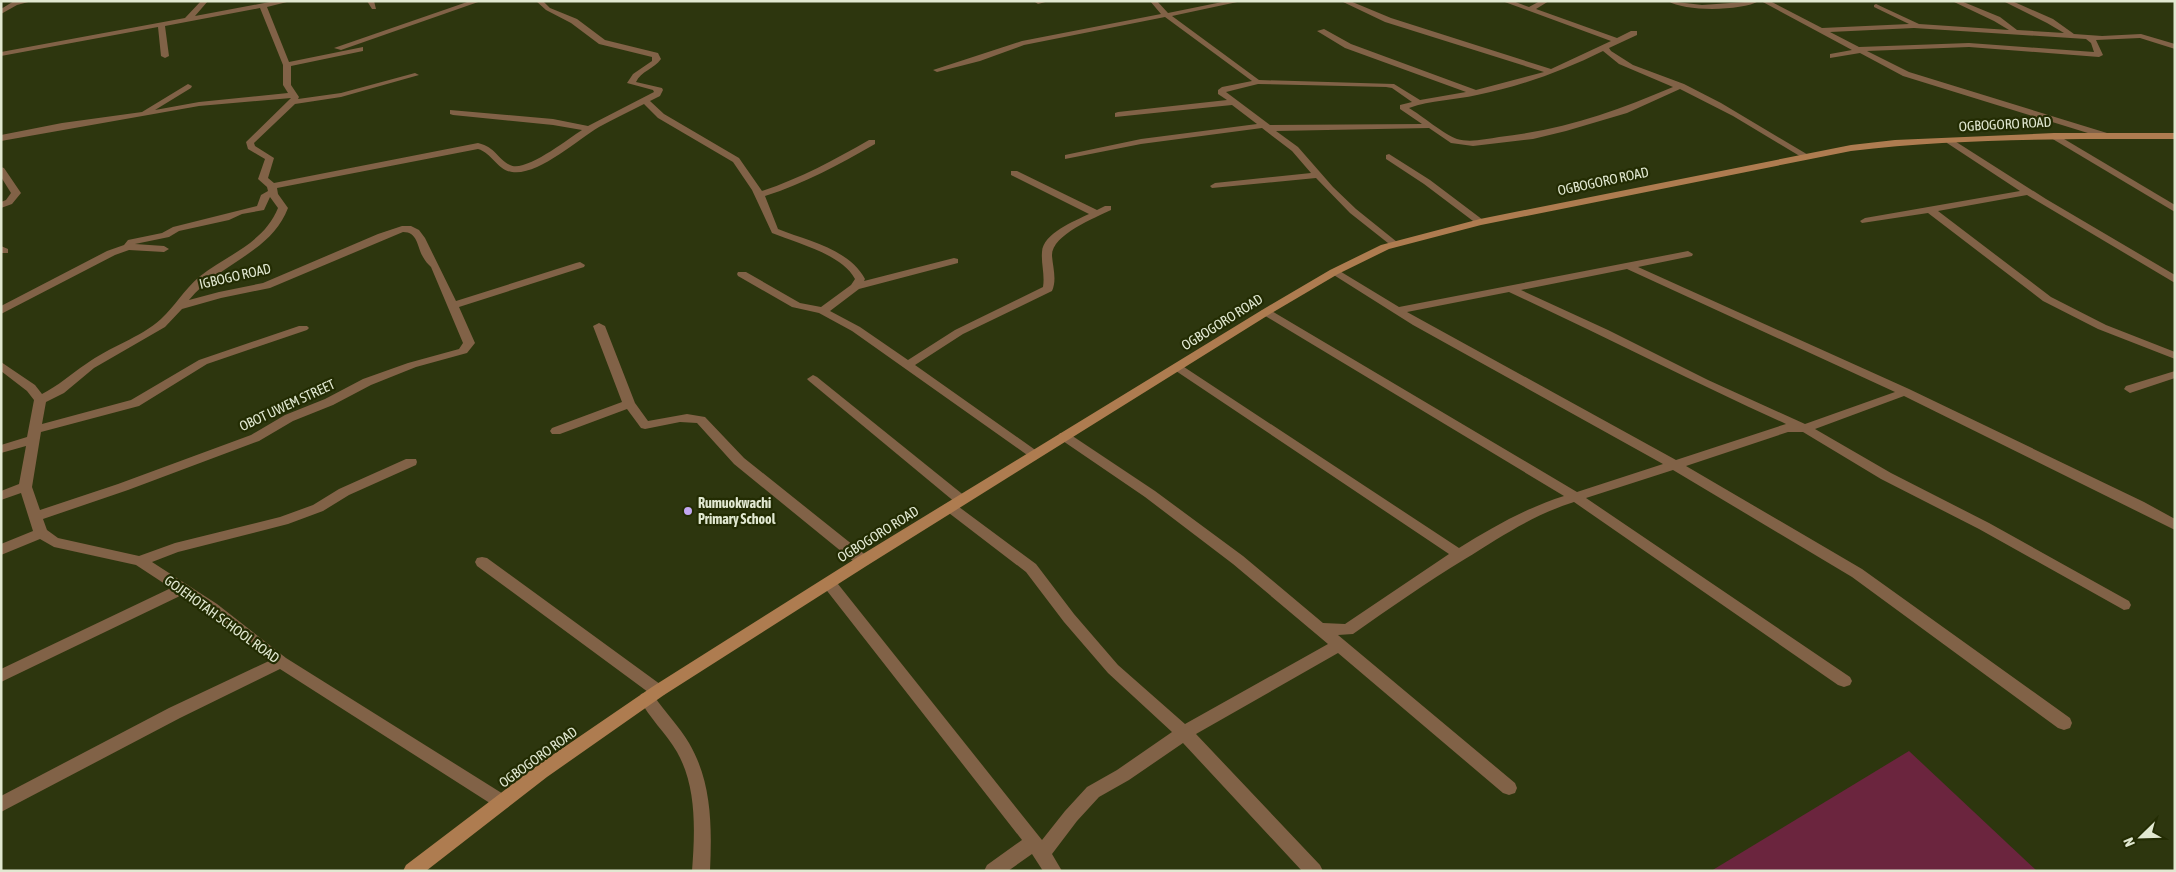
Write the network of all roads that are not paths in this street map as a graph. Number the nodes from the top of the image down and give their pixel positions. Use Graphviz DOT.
graph roads {
  1 [pos="29,1"];
  2 [pos="205,1"];
  3 [pos="288,1"];
  4 [pos="478,1"];
  5 [pos="539,1"];
  6 [pos="1153,1"];
  7 [pos="1239,1"];
  8 [pos="1344,1"];
  9 [pos="1506,1"];
  10 [pos="1546,1"];
  11 [pos="1670,1"];
  12 [pos="1756,1"];
  13 [pos="1764,1"];
  14 [pos="1955,1"];
  15 [pos="2006,1"];
  16 [pos="263,6"];
  17 [pos="1876,6"];
  18 [pos="1529,10"];
  19 [pos="1,12"];
  20 [pos="1165,14"];
  21 [pos="188,19"];
  22 [pos="161,24"];
  23 [pos="1920,26"];
  24 [pos="1822,30"];
  25 [pos="1321,31"];
  26 [pos="2016,31"];
  27 [pos="1634,33"];
  28 [pos="2072,36"];
  29 [pos="2088,37"];
  30 [pos="1617,41"];
  31 [pos="2175,46"];
  32 [pos="1605,47"];
  33 [pos="360,49"];
  34 [pos="1857,50"];
  35 [pos="1,54"];
  36 [pos="166,56"];
  37 [pos="1833,56"];
  38 [pos="326,57"];
  39 [pos="287,66"];
  40 [pos="937,70"];
  41 [pos="1552,72"];
  42 [pos="415,74"];
  43 [pos="1256,82"];
  44 [pos="188,86"];
  45 [pos="1681,86"];
  46 [pos="1477,93"];
  47 [pos="293,98"];
  48 [pos="644,100"];
  49 [pos="1233,102"];
  50 [pos="1419,102"];
  51 [pos="453,112"];
  52 [pos="142,115"];
  53 [pos="1118,115"];
  54 [pos="1429,126"];
  55 [pos="1266,127"];
  56 [pos="588,129"];
  57 [pos="30,133"];
  58 [pos="2104,135"];
  59 [pos="2054,136"];
  60 [pos="2175,136"];
  61 [pos="1,138"];
  62 [pos="872,142"];
  63 [pos="1950,142"];
  64 [pos="1,148"];
  65 [pos="1806,156"];
  66 [pos="1068,157"];
  67 [pos="1389,157"];
  68 [pos="1,170"];
  69 [pos="1014,173"];
  70 [pos="1319,176"];
  71 [pos="1215,186"];
  72 [pos="272,189"];
  73 [pos="2028,192"];
  74 [pos="759,195"];
  75 [pos="1,205"];
  76 [pos="1108,208"];
  77 [pos="2175,209"];
  78 [pos="1931,210"];
  79 [pos="1097,214"];
  80 [pos="1865,221"];
  81 [pos="1480,222"];
  82 [pos="1393,244"];
  83 [pos="126,248"];
  84 [pos="164,249"];
  85 [pos="1688,254"];
  86 [pos="954,261"];
  87 [pos="580,265"];
  88 [pos="1628,266"];
  89 [pos="436,267"];
  90 [pos="1334,272"];
  91 [pos="742,274"];
  92 [pos="2175,280"];
  93 [pos="855,287"];
  94 [pos="1510,289"];
  95 [pos="453,305"];
  96 [pos="177,307"];
  97 [pos="1,311"];
  98 [pos="823,311"];
  99 [pos="1398,311"];
  100 [pos="1266,312"];
  101 [pos="599,326"];
  102 [pos="303,328"];
  103 [pos="2175,356"];
  104 [pos="1,364"];
  105 [pos="907,365"];
  106 [pos="1177,367"];
  107 [pos="2175,374"];
  108 [pos="813,379"];
  109 [pos="2130,388"];
  110 [pos="1905,392"];
  111 [pos="40,400"];
  112 [pos="629,404"];
  113 [pos="1788,424"];
  114 [pos="1805,428"];
  115 [pos="556,431"];
  116 [pos="35,434"];
  117 [pos="1064,436"];
  118 [pos="1,449"];
  119 [pos="1035,454"];
  120 [pos="411,462"];
  121 [pos="1675,465"];
  122 [pos="25,487"];
  123 [pos="1,496"];
  124 [pos="1575,497"];
  125 [pos="956,504"];
  126 [pos="36,516"];
  127 [pos="2175,525"];
  128 [pos="41,533"];
  129 [pos="1,550"];
  130 [pos="1460,555"];
  131 [pos="140,561"];
  132 [pos="863,561"];
  133 [pos="482,562"];
  134 [pos="829,582"];
  135 [pos="182,589"];
  136 [pos="2124,605"];
  137 [pos="1346,642"];
  138 [pos="281,662"];
  139 [pos="1,676"];
  140 [pos="1844,681"];
  141 [pos="652,695"];
  142 [pos="2064,723"];
  143 [pos="1184,733"];
  144 [pos="1508,788"];
  145 [pos="502,802"];
  146 [pos="1,805"];
  147 [pos="1038,848"];
  148 [pos="412,871"];
  149 [pos="701,871"];
  150 [pos="993,871"];
  151 [pos="1052,871"];
  152 [pos="1314,871"];
  1 -- 19 [label="street"];
  2 -- 21 [label="street"];
  3 -- 16 [label="street"];
  4 -- 38 [label="street"];
  5 -- 48 [label="street"];
  6 -- 20 [label="street"];
  7 -- 20 [label="street"];
  8 -- 41 [label="street"];
  9 -- 18 [label="street"];
  10 -- 18 [label="street"];
  11 -- 12 [label="street"];
  13 -- 24 [label="street"];
  14 -- 26 [label="street"];
  15 -- 28 [label="street"];
  16 -- 21 [label="street"];
  16 -- 39 [label="street"];
  17 -- 23 [label="street"];
  18 -- 30 [label="street"];
  20 -- 40 [label="street"];
  20 -- 43 [label="street"];
  21 -- 22 [label="street"];
  22 -- 35 [label="street"];
  22 -- 36 [label="street"];
  23 -- 24 [label="street"];
  23 -- 26 [label="street"];
  24 -- 34 [label="street"];
  25 -- 46 [label="street"];
  26 -- 28 [label="street"];
  27 -- 30 [label="street"];
  28 -- 29 [label="street"];
  29 -- 31 [label="street"];
  29 -- 34 [label="street"];
  30 -- 32 [label="street"];
  32 -- 41 [label="street"];
  32 -- 45 [label="street"];
  33 -- 38 [label="street"];
  34 -- 37 [label="street"];
  34 -- 58 [label="street"];
  38 -- 39 [label="street"];
  39 -- 47 [label="street"];
  41 -- 46 [label="street"];
  42 -- 47 [label="street"];
  43 -- 49 [label="street"];
  43 -- 50 [label="street"];
  44 -- 52 [label="street"];
  45 -- 54 [label="street"];
  45 -- 65 [label="street"];
  46 -- 50 [label="street"];
  47 -- 52 [label="street"];
  47 -- 72 [label="street"];
  48 -- 56 [label="street"];
  48 -- 74 [label="street"];
  49 -- 53 [label="street"];
  49 -- 55 [label="street"];
  50 -- 54 [label="street"];
  51 -- 56 [label="street"];
  52 -- 57 [label="street"];
  54 -- 55 [label="street"];
  55 -- 66 [label="street"];
  55 -- 70 [label="street"];
  56 -- 72 [label="street"];
  57 -- 61 [label="street"];
  57 -- 64 [label="street"];
  58 -- 59 [label="street, OGBOGORO ROAD"];
  58 -- 60 [label="street, OGBOGORO ROAD"];
  59 -- 63 [label="street, OGBOGORO ROAD"];
  59 -- 77 [label="street"];
  62 -- 74 [label="street"];
  63 -- 65 [label="street, OGBOGORO ROAD"];
  63 -- 73 [label="street"];
  65 -- 81 [label="street, OGBOGORO ROAD"];
  67 -- 81 [label="street"];
  68 -- 75 [label="street"];
  69 -- 79 [label="street"];
  70 -- 71 [label="street"];
  70 -- 82 [label="street"];
  72 -- 83 [label="street"];
  72 -- 96 [label="street"];
  73 -- 78 [label="street"];
  73 -- 92 [label="street"];
  74 -- 93 [label="street"];
  76 -- 79 [label="street"];
  78 -- 80 [label="street"];
  78 -- 103 [label="street"];
  79 -- 105 [label="street"];
  81 -- 82 [label="street, OGBOGORO ROAD"];
  82 -- 90 [label="street, OGBOGORO ROAD"];
  83 -- 84 [label="street"];
  83 -- 97 [label="street"];
  85 -- 88 [label="street"];
  86 -- 93 [label="street"];
  87 -- 95 [label="street"];
  88 -- 94 [label="street"];
  88 -- 110 [label="street"];
  89 -- 95 [label="street, OBOT UWEM STREET"];
  89 -- 96 [label="street, IGBOGO ROAD"];
  90 -- 99 [label="street"];
  90 -- 100 [label="street, OGBOGORO ROAD"];
  91 -- 98 [label="street"];
  93 -- 98 [label="street"];
  94 -- 99 [label="street"];
  94 -- 113 [label="street"];
  95 -- 126 [label="street, OBOT UWEM STREET"];
  96 -- 111 [label="street"];
  98 -- 105 [label="street"];
  99 -- 121 [label="street"];
  100 -- 106 [label="street, OGBOGORO ROAD"];
  100 -- 124 [label="street"];
  101 -- 112 [label="street"];
  102 -- 116 [label="street"];
  104 -- 111 [label="street"];
  105 -- 119 [label="street"];
  106 -- 117 [label="street, OGBOGORO ROAD"];
  106 -- 130 [label="street"];
  107 -- 109 [label="street"];
  108 -- 125 [label="street"];
  110 -- 114 [label="street"];
  110 -- 127 [label="street"];
  111 -- 116 [label="street"];
  112 -- 115 [label="street"];
  112 -- 132 [label="street"];
  113 -- 114 [label="street"];
  113 -- 121 [label="street"];
  114 -- 136 [label="street"];
  116 -- 118 [label="street"];
  116 -- 122 [label="street"];
  117 -- 119 [label="street, OGBOGORO ROAD"];
  117 -- 137 [label="street"];
  119 -- 125 [label="street, OGBOGORO ROAD"];
  120 -- 131 [label="street"];
  121 -- 124 [label="street"];
  121 -- 142 [label="street"];
  122 -- 123 [label="street"];
  122 -- 126 [label="street"];
  124 -- 130 [label="street"];
  124 -- 140 [label="street"];
  125 -- 132 [label="street, OGBOGORO ROAD"];
  125 -- 143 [label="street"];
  126 -- 128 [label="street"];
  128 -- 129 [label="street"];
  128 -- 131 [label="street, GOJEHOTAH SCHOOL ROAD"];
  130 -- 137 [label="street"];
  131 -- 135 [label="street, GOJEHOTAH SCHOOL ROAD"];
  132 -- 134 [label="street, OGBOGORO ROAD"];
  133 -- 141 [label="street"];
  134 -- 141 [label="street, OGBOGORO ROAD"];
  134 -- 147 [label="street"];
  135 -- 138 [label="street, GOJEHOTAH SCHOOL ROAD"];
  135 -- 139 [label="street"];
  137 -- 143 [label="street"];
  137 -- 144 [label="street"];
  138 -- 145 [label="street, GOJEHOTAH SCHOOL ROAD"];
  138 -- 146 [label="street"];
  141 -- 145 [label="street, OGBOGORO ROAD"];
  141 -- 149 [label="street"];
  143 -- 147 [label="street"];
  143 -- 152 [label="street"];
  145 -- 148 [label="street, OGBOGORO ROAD"];
  147 -- 150 [label="street"];
  147 -- 151 [label="street"];
}
